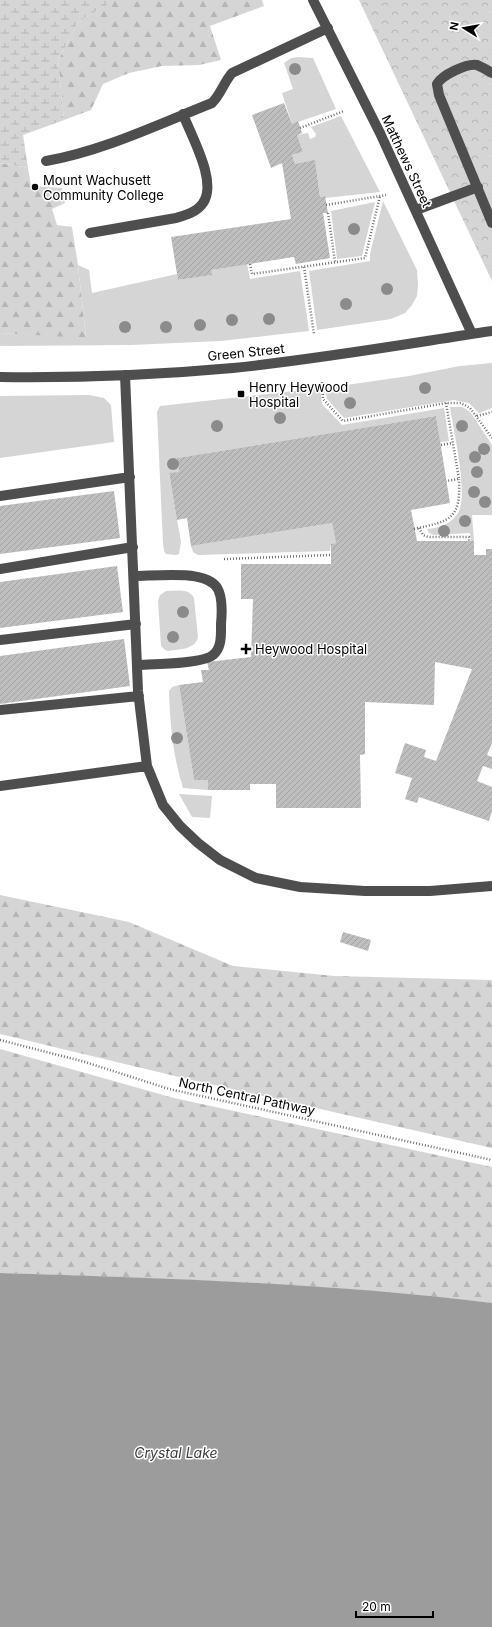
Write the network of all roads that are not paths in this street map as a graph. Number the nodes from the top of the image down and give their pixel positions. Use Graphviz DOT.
graph roads {
  1 [pos="313,0"];
  2 [pos="328,28"];
  3 [pos="492,72"];
  4 [pos="183,114"];
  5 [pos="46,161"];
  6 [pos="478,187"];
  7 [pos="416,210"];
  8 [pos="492,223"];
  9 [pos="90,233"];
  10 [pos="492,331"];
  11 [pos="472,334"];
  12 [pos="125,375"];
  13 [pos="0,378"];
  14 [pos="130,477"];
  15 [pos="0,496"];
  16 [pos="133,547"];
  17 [pos="0,569"];
  18 [pos="134,576"];
  19 [pos="136,624"];
  20 [pos="0,640"];
  21 [pos="138,665"];
  22 [pos="139,696"];
  23 [pos="0,710"];
  24 [pos="148,766"];
  25 [pos="0,786"];
  26 [pos="492,886"];
  1 -- 2 [label="street, Matthews Street"];
  2 -- 4 [label="street"];
  2 -- 7 [label="street, Matthews Street"];
  3 -- 6 [label="street"];
  4 -- 5 [label="street"];
  4 -- 9 [label="street"];
  6 -- 7 [label="street"];
  6 -- 8 [label="street"];
  7 -- 11 [label="street, Matthews Street"];
  10 -- 11 [label="street, Green Street"];
  11 -- 12 [label="street, Green Street"];
  12 -- 13 [label="street, Green Street"];
  12 -- 14 [label="street"];
  14 -- 15 [label="street"];
  14 -- 16 [label="street"];
  16 -- 17 [label="street"];
  16 -- 18 [label="street"];
  18 -- 19 [label="street"];
  18 -- 21 [label="street"];
  19 -- 20 [label="street"];
  19 -- 21 [label="street"];
  21 -- 22 [label="street"];
  22 -- 23 [label="street"];
  22 -- 24 [label="street"];
  24 -- 25 [label="street"];
  24 -- 26 [label="street"];
}
